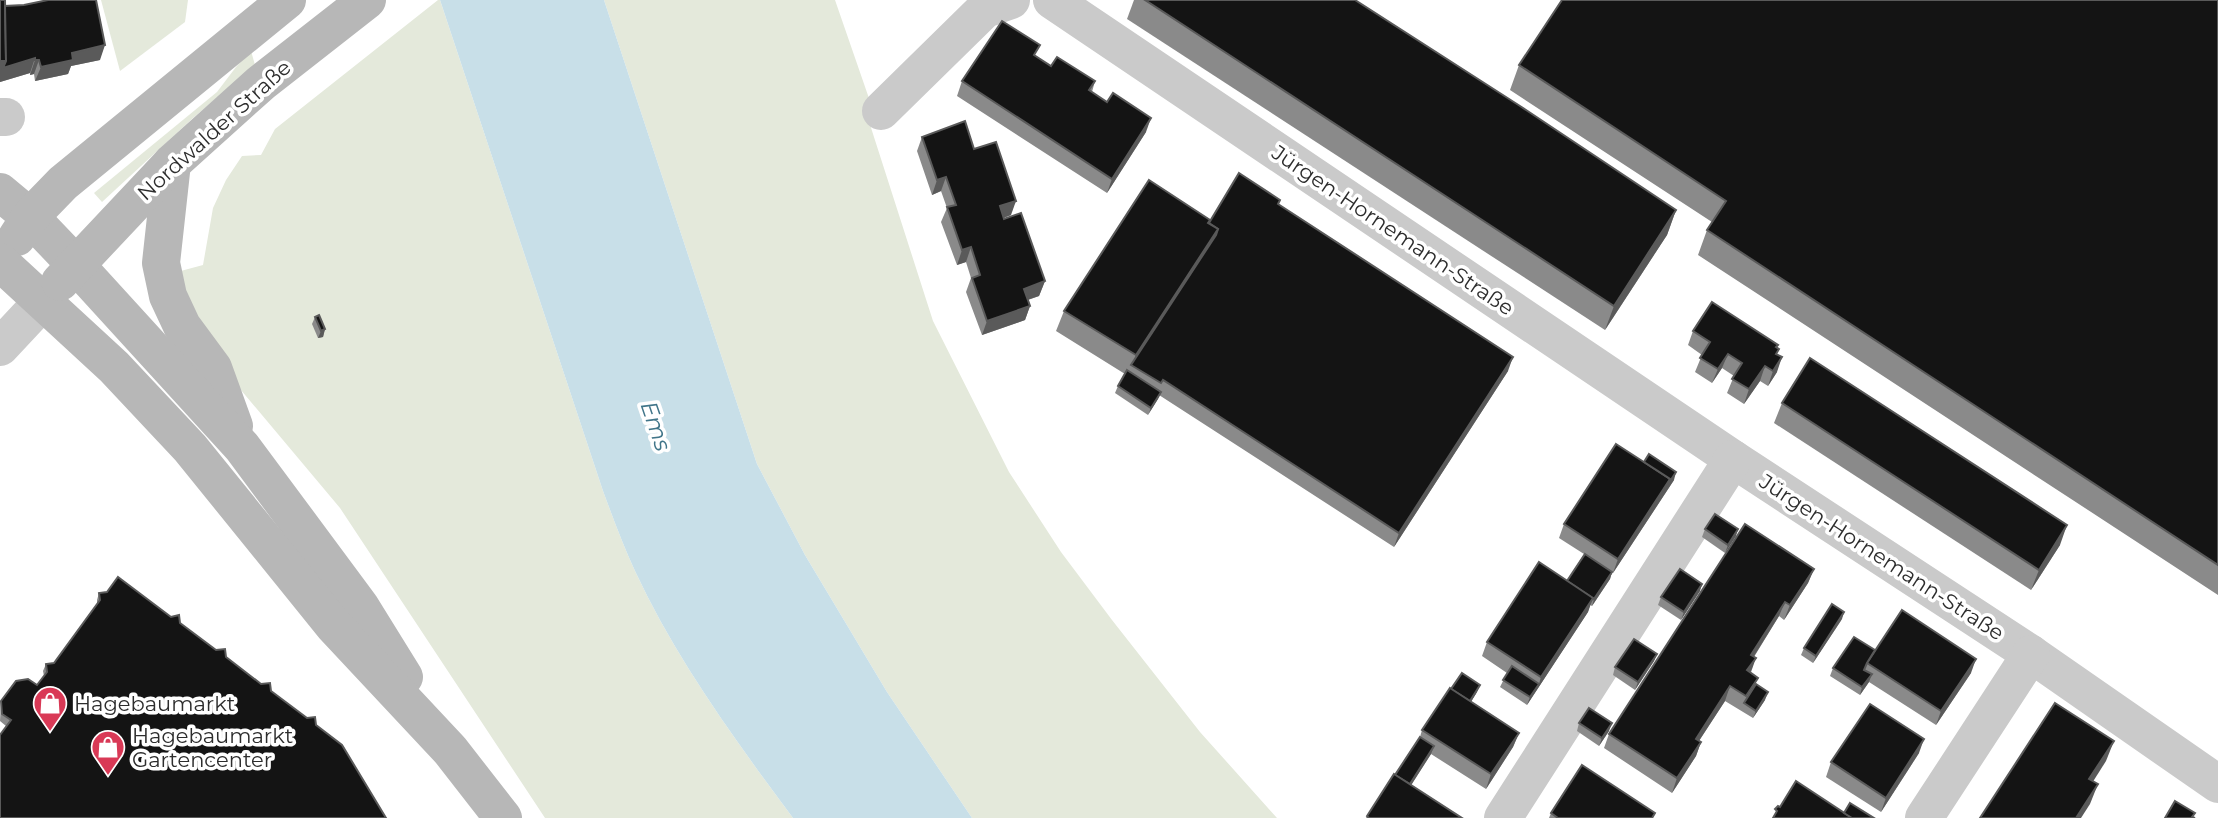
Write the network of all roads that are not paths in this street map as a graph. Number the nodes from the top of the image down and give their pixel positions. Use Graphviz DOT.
graph roads {
  1 [pos="287,0"];
  2 [pos="366,0"];
  3 [pos="1012,0"];
  4 [pos="1052,0"];
  5 [pos="881,111"];
  6 [pos="172,163"];
  7 [pos="0,192"];
  8 [pos="30,217"];
  9 [pos="0,262"];
  10 [pos="75,264"];
  11 [pos="43,301"];
  12 [pos="0,347"];
  13 [pos="242,446"];
  14 [pos="1733,460"];
  15 [pos="2031,654"];
  16 [pos="450,750"];
  17 [pos="2218,783"];
  18 [pos="503,818"];
  19 [pos="1503,818"];
  20 [pos="1924,818"];
  1 -- 8 [label="main road"];
  2 -- 6 [label="main road, Nordwalder Straße"];
  3 -- 5 [label="street"];
  4 -- 14 [label="street, Jürgen-Hornemann-Straße"];
  6 -- 10 [label="main road, Nordwalder Straße"];
  6 -- 13 [label="main road"];
  7 -- 8 [label="main road"];
  8 -- 9 [label="main road"];
  8 -- 10 [label="main road"];
  9 -- 11 [label="main road"];
  10 -- 11 [label="main road, Nordwalder Straße"];
  10 -- 13 [label="main road"];
  11 -- 12 [label="street"];
  11 -- 16 [label="main road"];
  13 -- 16 [label="main road"];
  14 -- 15 [label="street, Jürgen-Hornemann-Straße"];
  14 -- 19 [label="street"];
  15 -- 17 [label="street, Jürgen-Hornemann-Straße"];
  15 -- 20 [label="street"];
  16 -- 18 [label="main road"];
}
